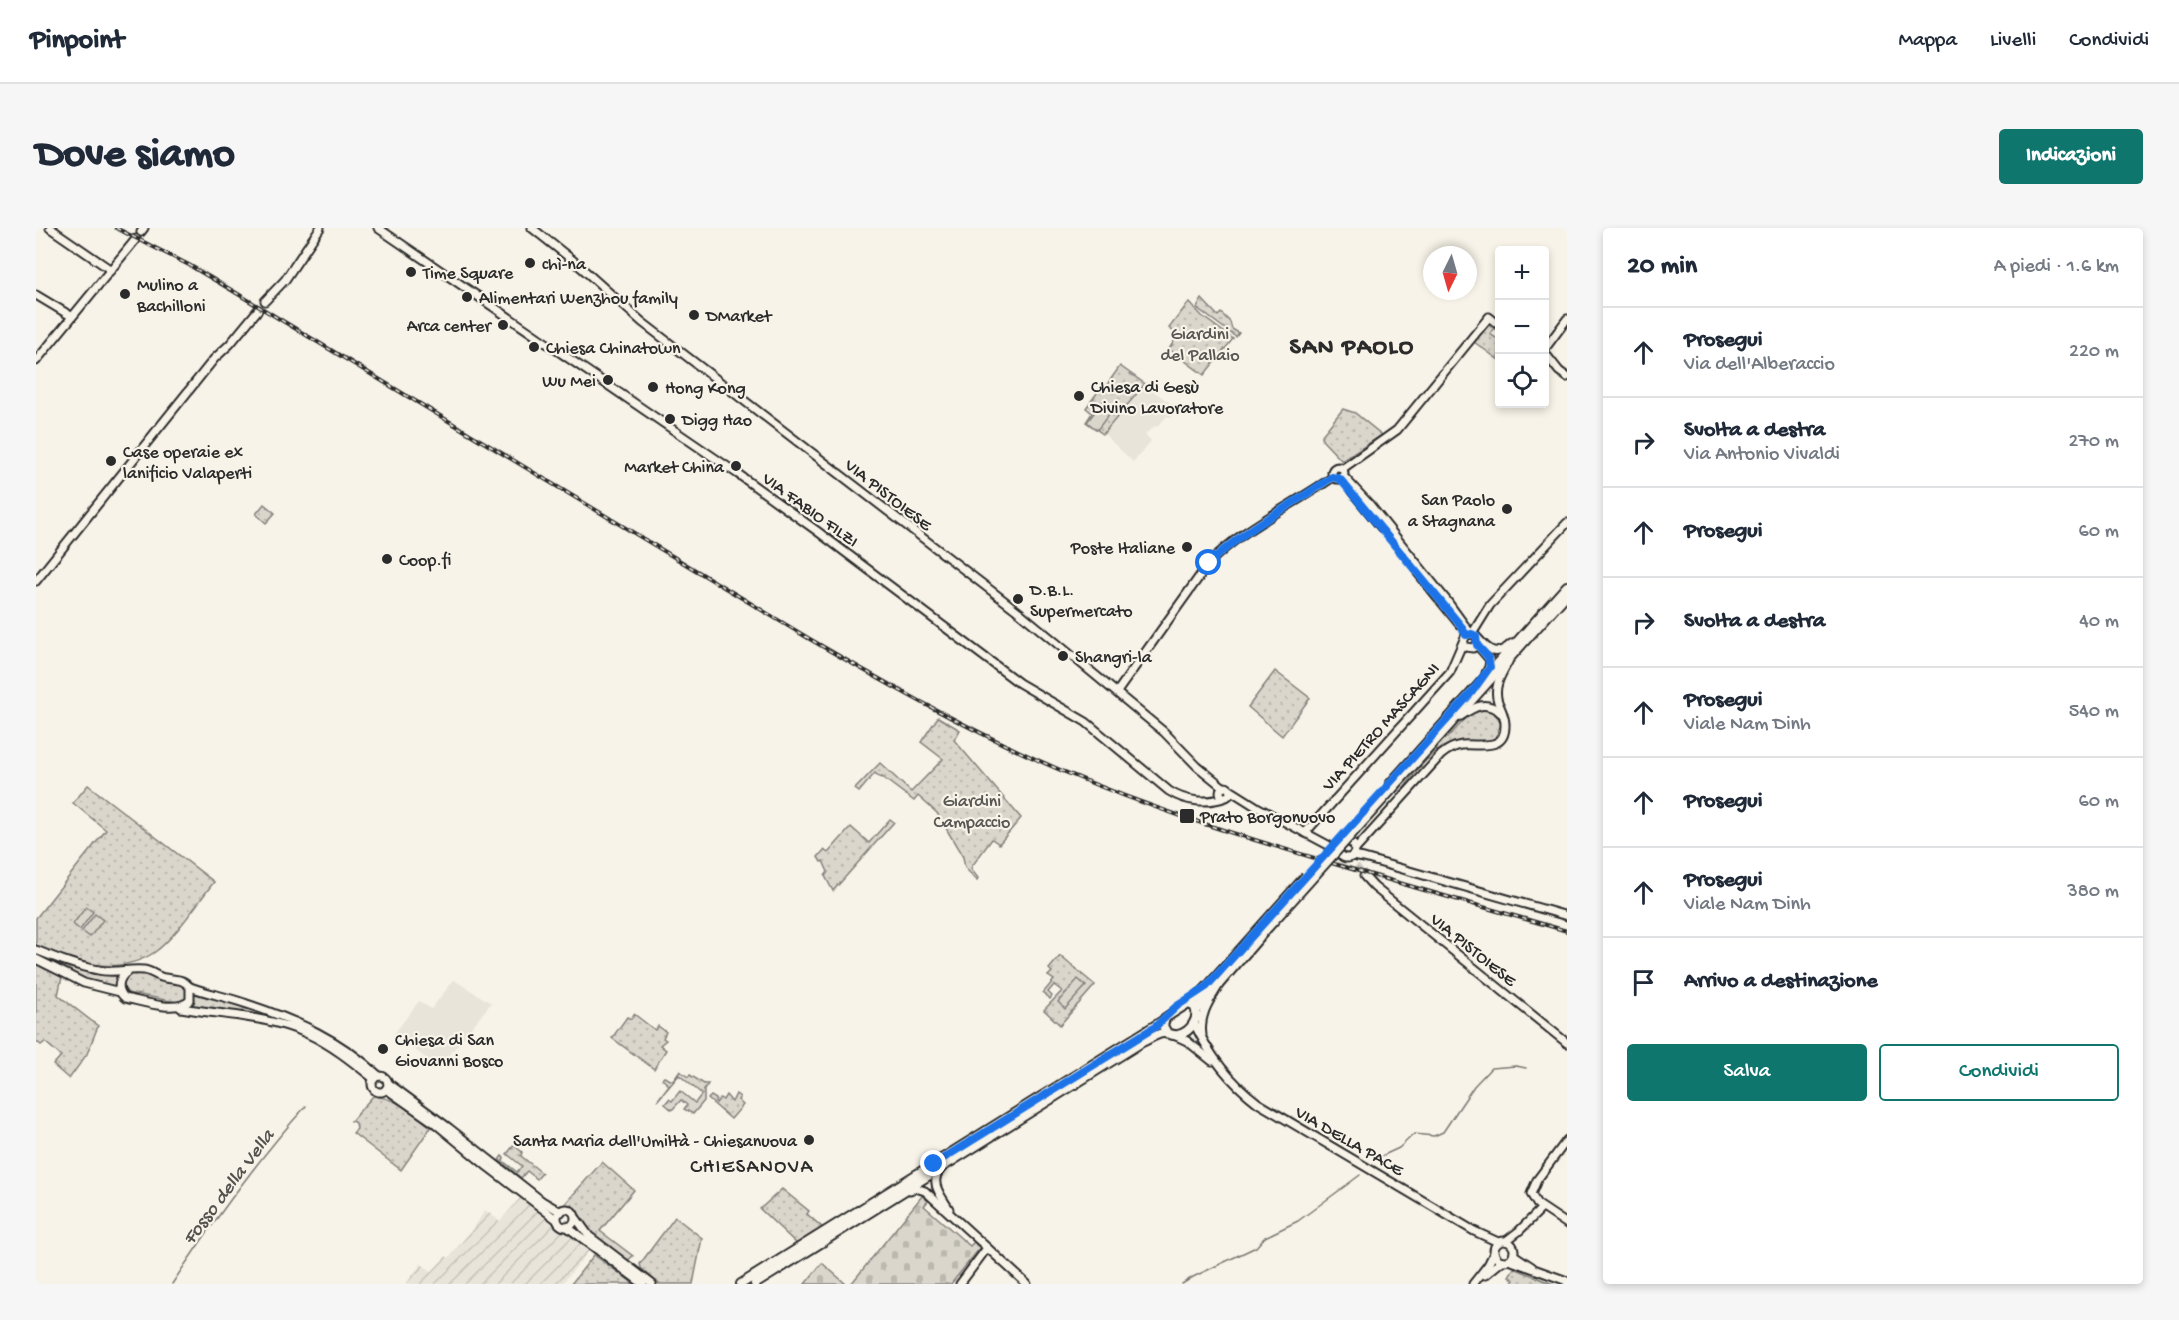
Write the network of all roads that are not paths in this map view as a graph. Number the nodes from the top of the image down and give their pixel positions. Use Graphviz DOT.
graph roads {
  1 [pos="50,228"];
  2 [pos="320,228"];
  3 [pos="378,228"];
  4 [pos="532,228"];
  5 [pos="136,239"];
  6 [pos="111,270"];
  7 [pos="36,295"];
  8 [pos="265,301"];
  9 [pos="258,310"];
  10 [pos="71,316"];
  11 [pos="1567,319"];
  12 [pos="1495,322"];
  13 [pos="1549,345"];
  14 [pos="1547,354"];
  15 [pos="36,361"];
  16 [pos="1567,377"];
  17 [pos="1340,475"];
  18 [pos="1567,523"];
  19 [pos="36,581"];
  20 [pos="1567,586"];
  21 [pos="1567,594"];
  22 [pos="1533,624"];
  23 [pos="1468,638"];
  24 [pos="1478,643"];
  25 [pos="1511,658"];
  26 [pos="1117,692"];
  27 [pos="1472,692"];
  28 [pos="1503,715"];
  29 [pos="1456,719"];
  30 [pos="1392,785"];
  31 [pos="1227,792"];
  32 [pos="1305,833"];
  33 [pos="1366,837"];
  34 [pos="1350,843"];
  35 [pos="1328,845"];
  36 [pos="1352,854"];
  37 [pos="1363,857"];
  38 [pos="1364,876"];
  39 [pos="1567,916"];
  40 [pos="1267,924"];
  41 [pos="36,950"];
  42 [pos="36,958"];
  43 [pos="127,972"];
  44 [pos="1220,983"];
  45 [pos="190,987"];
  46 [pos="1206,987"];
  47 [pos="120,992"];
  48 [pos="1190,1004"];
  49 [pos="175,1007"];
  50 [pos="1197,1010"];
  51 [pos="1171,1013"];
  52 [pos="1164,1020"];
  53 [pos="1194,1023"];
  54 [pos="1170,1034"];
  55 [pos="1202,1041"];
  56 [pos="1567,1043"];
  57 [pos="1219,1066"];
  58 [pos="377,1077"];
  59 [pos="387,1086"];
  60 [pos="1567,1140"];
  61 [pos="944,1166"];
  62 [pos="904,1191"];
  63 [pos="1542,1208"];
  64 [pos="561,1212"];
  65 [pos="952,1214"];
  66 [pos="576,1218"];
  67 [pos="556,1219"];
  68 [pos="1567,1224"];
  69 [pos="566,1227"];
  70 [pos="1474,1231"];
  71 [pos="1506,1243"];
  72 [pos="987,1248"];
  73 [pos="1494,1251"];
  74 [pos="1508,1259"];
  75 [pos="1491,1266"];
  76 [pos="1567,1281"];
  77 [pos="642,1284"];
  78 [pos="652,1284"];
  79 [pos="741,1284"];
  80 [pos="755,1284"];
  81 [pos="960,1284"];
  82 [pos="1027,1284"];
  83 [pos="1475,1284"];
  1 -- 6 [label="street"];
  2 -- 8 [label="street"];
  3 -- 31 [label="street, VIA FABIO FILZI"];
  4 -- 26 [label="street, VIA PISTOIESE"];
  5 -- 6 [label="street"];
  6 -- 10 [label="street"];
  7 -- 10 [label="street"];
  9 -- 19 [label="street"];
  10 -- 15 [label="street"];
  11 -- 13 [label="street"];
  12 -- 17 [label="street"];
  14 -- 16 [label="street"];
  17 -- 23 [label="street"];
  17 -- 26 [label="street"];
  18 -- 23 [label="street, VIA PIETRO MASCAGNI"];
  20 -- 22 [label="main road"];
  21 -- 25 [label="main road"];
  22 -- 24 [label="street"];
  22 -- 27 [label="main road"];
  23 -- 24 [label="street"];
  23 -- 24 [label="street"];
  23 -- 32 [label="street, VIA PIETRO MASCAGNI"];
  24 -- 27 [label="street"];
  25 -- 28 [label="street"];
  25 -- 29 [label="main road"];
  26 -- 31 [label="street, VIA PISTOIESE"];
  27 -- 30 [label="main road"];
  28 -- 29 [label="street"];
  28 -- 33 [label="street"];
  29 -- 30 [label="main road"];
  30 -- 40 [label="main road, bridge"];
  31 -- 32 [label="street, VIA PISTOIESE"];
  32 -- 35 [label="street, VIA PISTOIESE"];
  33 -- 34 [label="street"];
  33 -- 36 [label="street"];
  34 -- 36 [label="street"];
  34 -- 36 [label="street"];
  36 -- 37 [label="street"];
  36 -- 37 [label="street"];
  37 -- 39 [label="street"];
  38 -- 56 [label="street, VIA PISTOIESE"];
  40 -- 44 [label="main road"];
  40 -- 46 [label="main road"];
  41 -- 43 [label="street"];
  42 -- 47 [label="street"];
  43 -- 45 [label="street"];
  43 -- 47 [label="street"];
  44 -- 50 [label="main road"];
  44 -- 55 [label="street"];
  45 -- 49 [label="street"];
  45 -- 58 [label="street"];
  46 -- 48 [label="main road"];
  46 -- 51 [label="main road"];
  47 -- 49 [label="street"];
  48 -- 50 [label="main road"];
  48 -- 51 [label="main road"];
  49 -- 58 [label="street"];
  50 -- 53 [label="main road"];
  51 -- 52 [label="main road"];
  52 -- 54 [label="main road"];
  52 -- 79 [label="main road"];
  53 -- 54 [label="main road"];
  53 -- 55 [label="street"];
  54 -- 57 [label="street"];
  54 -- 61 [label="main road"];
  55 -- 57 [label="street"];
  57 -- 70 [label="street, VIA DELLA PACE"];
  58 -- 59 [label="street"];
  58 -- 59 [label="street"];
  59 -- 64 [label="street"];
  59 -- 67 [label="street"];
  60 -- 63 [label="street"];
  61 -- 62 [label="main road"];
  61 -- 65 [label="street"];
  62 -- 65 [label="street"];
  62 -- 80 [label="main road"];
  63 -- 68 [label="street"];
  63 -- 71 [label="street"];
  64 -- 66 [label="street"];
  64 -- 67 [label="street"];
  65 -- 72 [label="street"];
  66 -- 69 [label="street"];
  66 -- 78 [label="street"];
  67 -- 69 [label="street"];
  69 -- 77 [label="street"];
  70 -- 71 [label="street"];
  70 -- 73 [label="street"];
  71 -- 73 [label="street"];
  71 -- 74 [label="street"];
  72 -- 81 [label="street"];
  72 -- 82 [label="street"];
  73 -- 74 [label="street"];
  73 -- 75 [label="street"];
  74 -- 75 [label="street"];
  74 -- 76 [label="street"];
  75 -- 83 [label="street"];
}
